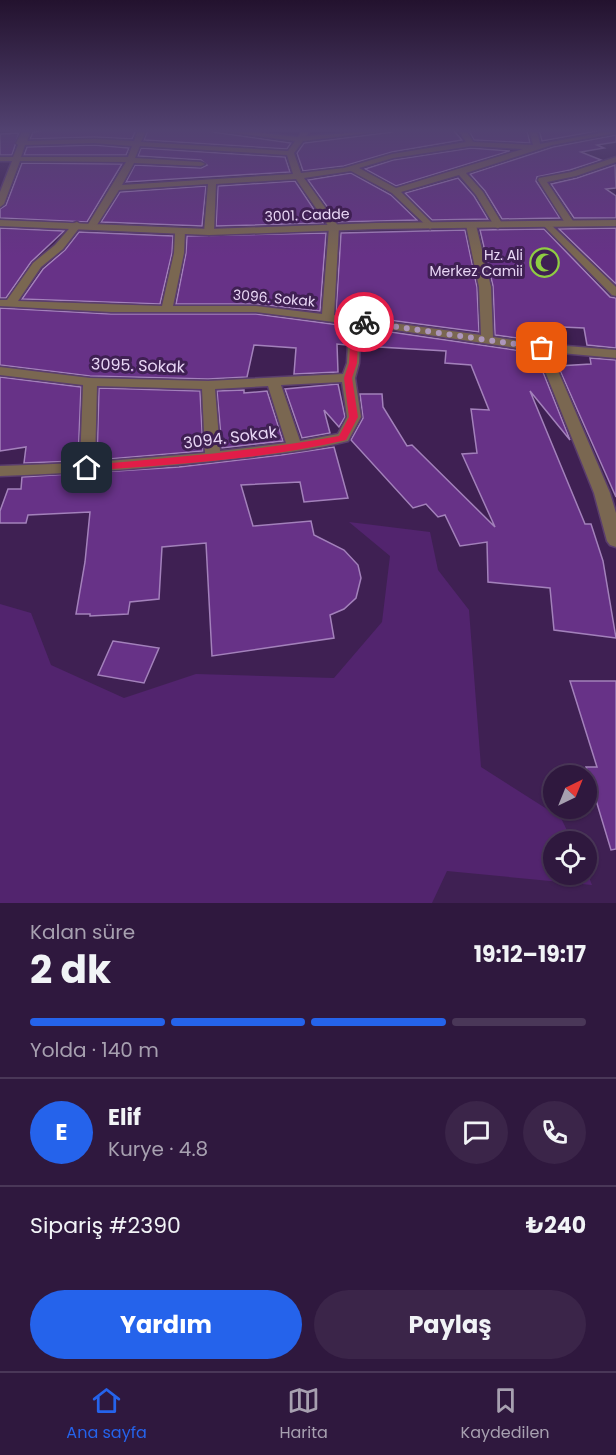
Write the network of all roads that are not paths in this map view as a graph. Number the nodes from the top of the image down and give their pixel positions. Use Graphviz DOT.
graph roads {
  1 [pos="12,172"];
  2 [pos="126,172"];
  3 [pos="194,172"];
  4 [pos="297,172"];
  5 [pos="324,172"];
  6 [pos="360,172"];
  7 [pos="461,172"];
  8 [pos="578,172"];
  9 [pos="298,176"];
  10 [pos="212,182"];
  11 [pos="185,184"];
  12 [pos="116,188"];
  13 [pos="395,191"];
  14 [pos="0,204"];
  15 [pos="0,223"];
  16 [pos="616,223"];
  17 [pos="570,224"];
  18 [pos="77,225"];
  19 [pos="471,225"];
  20 [pos="498,225"];
  21 [pos="548,225"];
  22 [pos="92,226"];
  23 [pos="430,226"];
  24 [pos="334,227"];
  25 [pos="180,232"];
  26 [pos="209,232"];
  27 [pos="616,293"];
  28 [pos="5,303"];
  29 [pos="167,309"];
  30 [pos="328,318"];
  31 [pos="355,321"];
  32 [pos="487,339"];
  33 [pos="542,348"];
  34 [pos="616,354"];
  35 [pos="0,371"];
  36 [pos="348,378"];
  37 [pos="90,382"];
  38 [pos="274,383"];
  39 [pos="208,385"];
  40 [pos="295,447"];
  41 [pos="213,456"];
  42 [pos="87,468"];
  43 [pos="0,471"];
  44 [pos="616,541"];
  1 -- 14 [label="street"];
  2 -- 12 [label="street"];
  3 -- 11 [label="street"];
  4 -- 9 [label="street"];
  5 -- 9 [label="street"];
  6 -- 13 [label="street"];
  7 -- 13 [label="street"];
  7 -- 20 [label="street"];
  8 -- 17 [label="street"];
  9 -- 10 [label="street"];
  9 -- 24 [label="street"];
  10 -- 11 [label="street"];
  10 -- 26 [label="street"];
  11 -- 12 [label="street"];
  12 -- 22 [label="street"];
  13 -- 23 [label="street"];
  15 -- 18 [label="street, 3001. Cadde"];
  16 -- 17 [label="street, 3001. Cadde"];
  17 -- 21 [label="street, 3001. Cadde"];
  18 -- 22 [label="street, 3001. Cadde"];
  18 -- 28 [label="street"];
  19 -- 20 [label="street, 3001. Cadde"];
  19 -- 23 [label="street, 3001. Cadde"];
  19 -- 32 [label="street"];
  20 -- 21 [label="street, 3001. Cadde"];
  21 -- 27 [label="street"];
  22 -- 25 [label="street, 3001. Cadde"];
  23 -- 24 [label="street, 3001. Cadde"];
  24 -- 26 [label="street, 3001. Cadde"];
  24 -- 30 [label="street"];
  25 -- 26 [label="street, 3001. Cadde"];
  25 -- 29 [label="street"];
  28 -- 29 [label="street, 3096. Sokak"];
  29 -- 30 [label="street, 3096. Sokak"];
  30 -- 31 [label="street, 3096. Sokak"];
  31 -- 32 [label="street, 3096. Sokak"];
  31 -- 36 [label="street, 3094. Sokak"];
  32 -- 33 [label="street, 3096. Sokak"];
  33 -- 34 [label="street, 3096. Sokak"];
  33 -- 44 [label="street"];
  35 -- 37 [label="street, 3095. Sokak"];
  36 -- 38 [label="street, 3095. Sokak"];
  36 -- 40 [label="street, 3094. Sokak"];
  37 -- 39 [label="street, 3095. Sokak"];
  37 -- 42 [label="street"];
  38 -- 39 [label="street, 3095. Sokak"];
  38 -- 40 [label="street"];
  39 -- 41 [label="street"];
  40 -- 41 [label="street, 3094. Sokak"];
  41 -- 42 [label="street, 3094. Sokak"];
  42 -- 43 [label="street, 3094. Sokak"];
}
